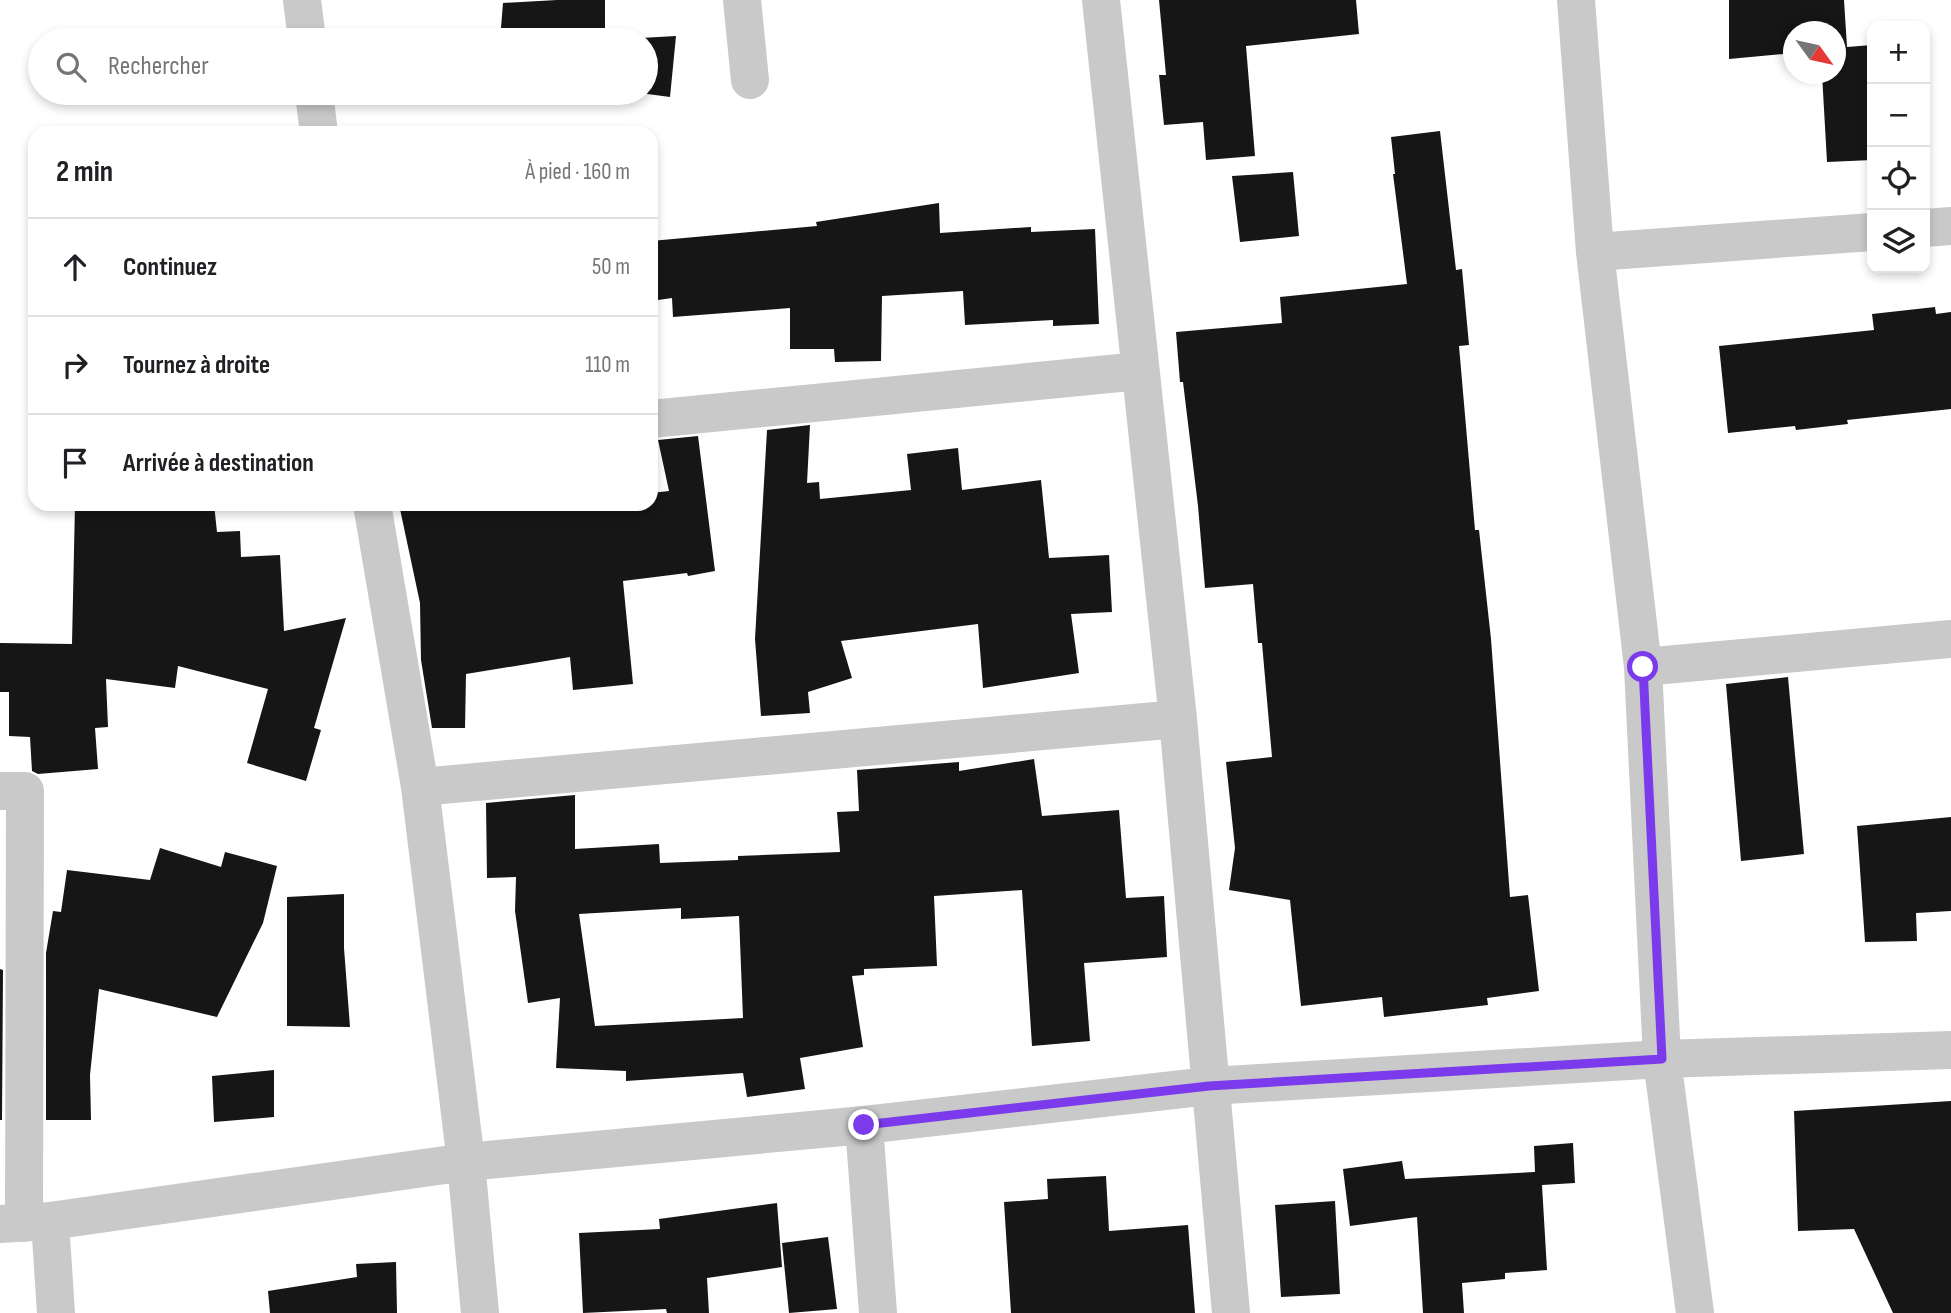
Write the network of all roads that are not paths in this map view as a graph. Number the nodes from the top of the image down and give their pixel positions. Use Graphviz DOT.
graph roads {
  1 [pos="302,0"];
  2 [pos="742,0"];
  3 [pos="1101,0"];
  4 [pos="1576,0"];
  5 [pos="306,28"];
  6 [pos="750,80"];
  7 [pos="316,105"];
  8 [pos="319,126"];
  9 [pos="1951,226"];
  10 [pos="1930,228"];
  11 [pos="1867,232"];
  12 [pos="1595,252"];
  13 [pos="1140,371"];
  14 [pos="658,418"];
  15 [pos="373,511"];
  16 [pos="1951,639"];
  17 [pos="1643,667"];
  18 [pos="1178,719"];
  19 [pos="420,787"];
  20 [pos="0,791"];
  21 [pos="1951,1050"];
  22 [pos="1662,1059"];
  23 [pos="1209,1086"];
  24 [pos="864,1125"];
  25 [pos="466,1162"];
  26 [pos="25,1223"];
  27 [pos="56,1313"];
  28 [pos="480,1313"];
  29 [pos="878,1313"];
  30 [pos="1231,1313"];
  31 [pos="1695,1313"];
  1 -- 5 [label="street"];
  2 -- 6 [label="street"];
  3 -- 13 [label="street"];
  4 -- 12 [label="street"];
  7 -- 8 [label="street"];
  9 -- 10 [label="street"];
  11 -- 12 [label="street"];
  12 -- 17 [label="street"];
  13 -- 14 [label="street"];
  13 -- 18 [label="street"];
  15 -- 19 [label="street"];
  16 -- 17 [label="street"];
  17 -- 22 [label="street"];
  18 -- 19 [label="street"];
  18 -- 23 [label="street"];
  19 -- 25 [label="street"];
  20 -- 26 [label="street"];
  21 -- 22 [label="street"];
  22 -- 23 [label="street"];
  22 -- 31 [label="street"];
  23 -- 24 [label="street"];
  23 -- 30 [label="street"];
  24 -- 25 [label="street"];
  24 -- 29 [label="street"];
  25 -- 26 [label="street"];
  25 -- 28 [label="street"];
  26 -- 27 [label="street"];
}
